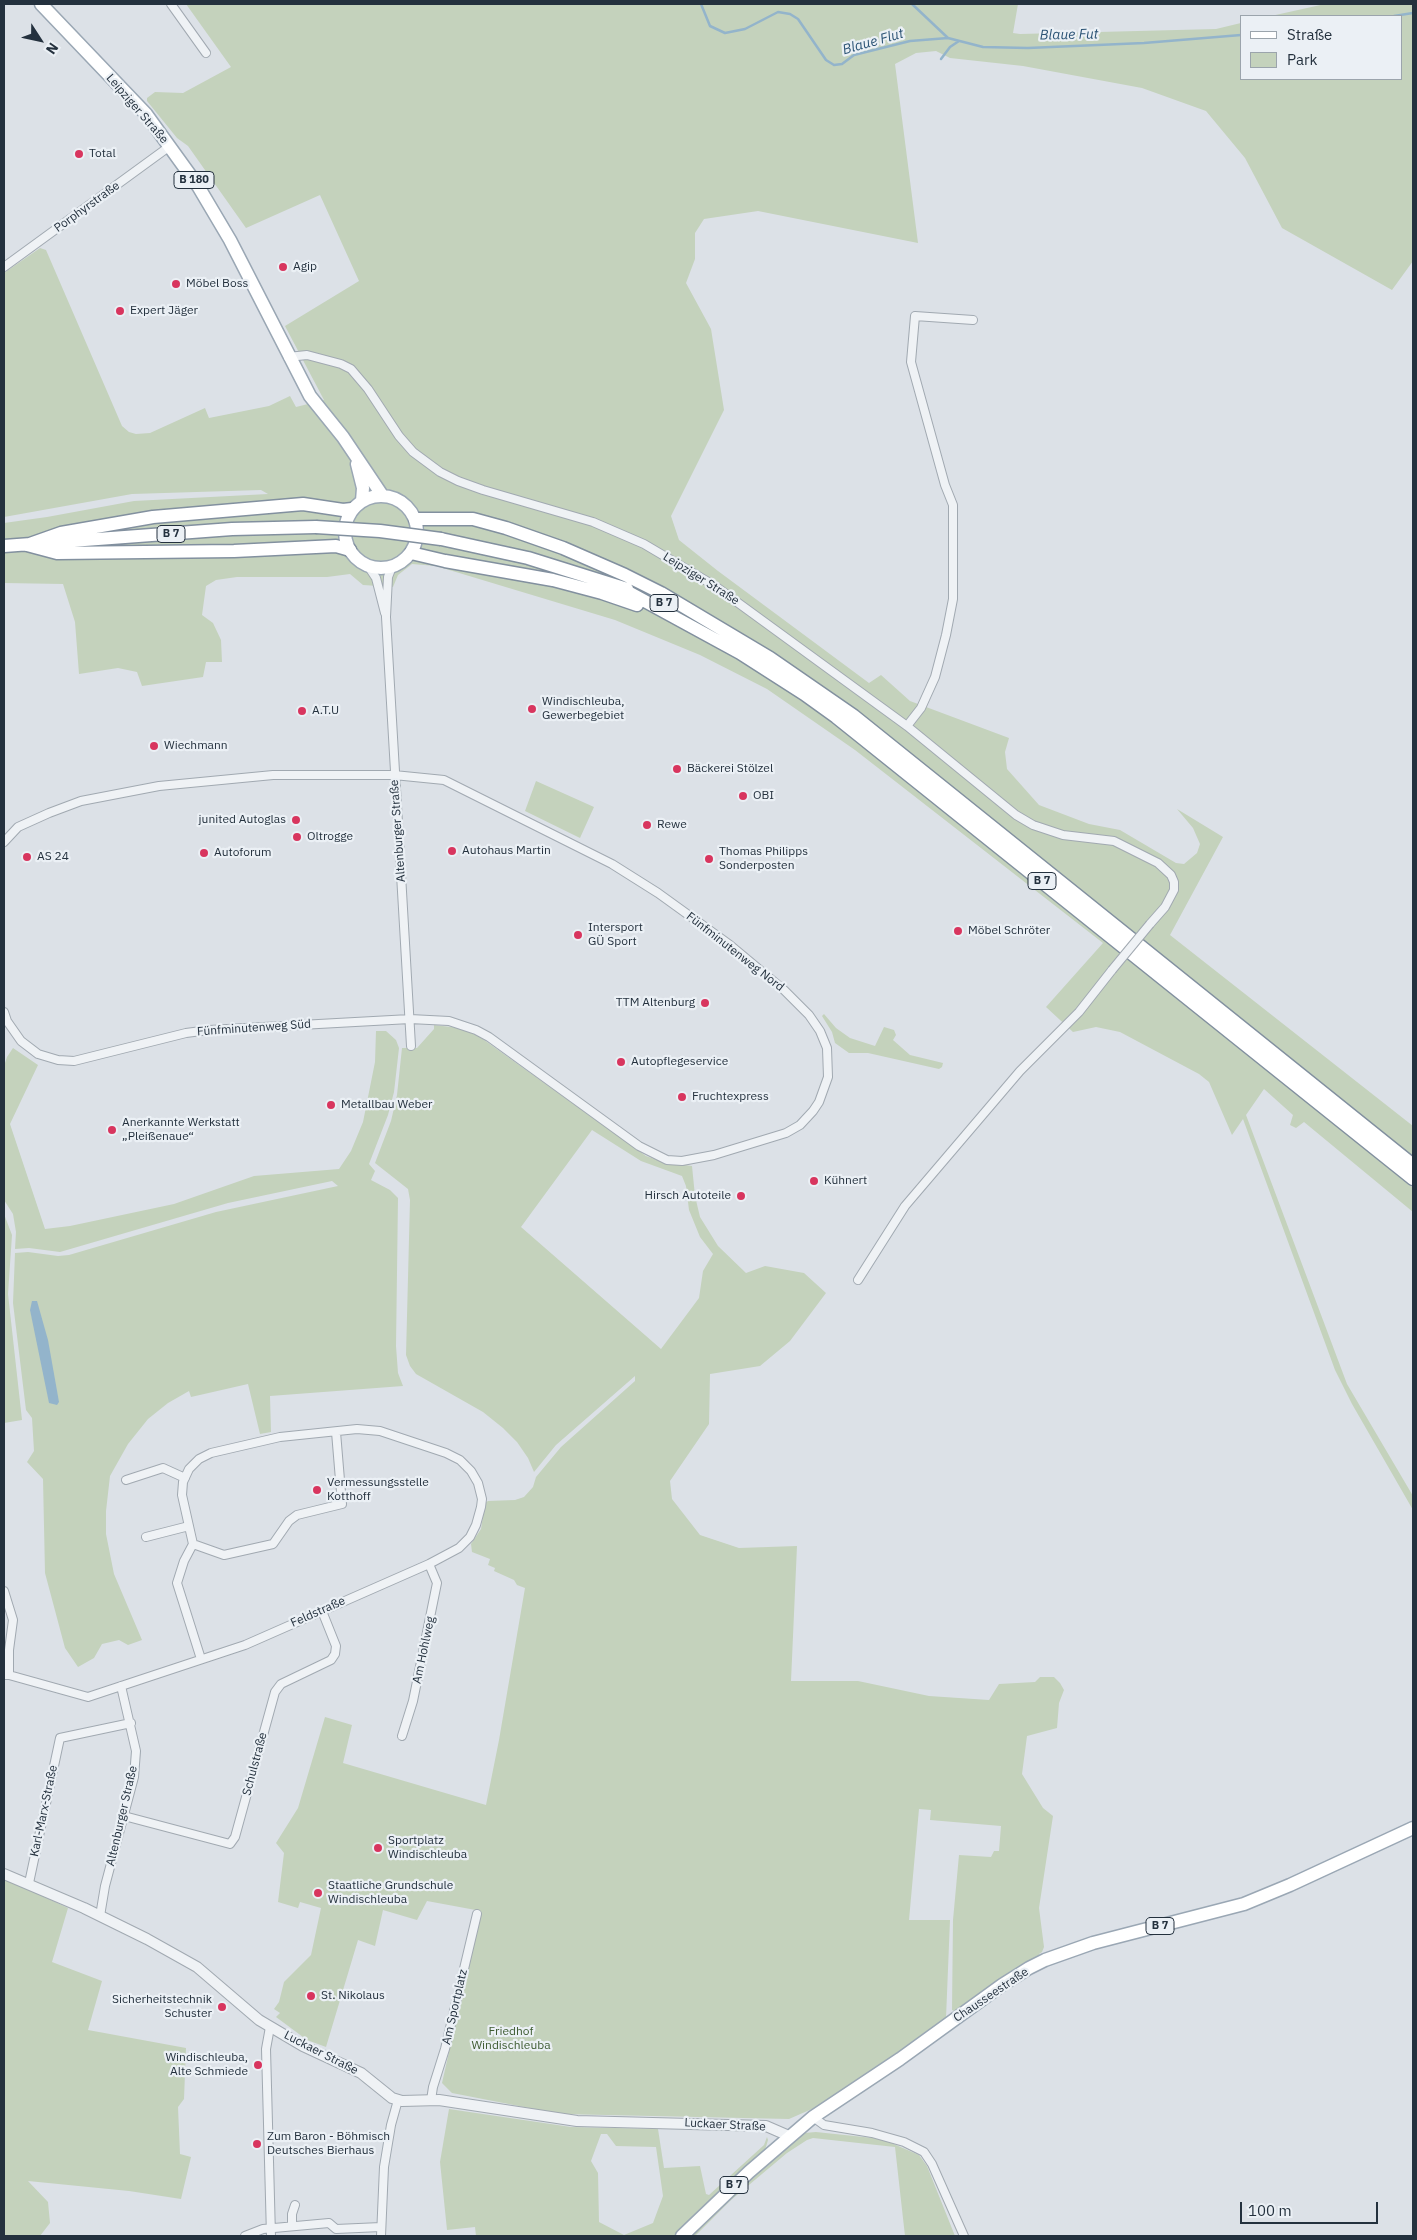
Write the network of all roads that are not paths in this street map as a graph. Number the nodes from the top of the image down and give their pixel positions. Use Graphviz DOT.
graph roads {
  1 [pos="41,4"];
  2 [pos="171,4"];
  3 [pos="206,53"];
  4 [pos="170,146"];
  5 [pos="5,263"];
  6 [pos="973,320"];
  7 [pos="288,357"];
  8 [pos="353,451"];
  9 [pos="382,495"];
  10 [pos="362,501"];
  11 [pos="352,509"];
  12 [pos="415,519"];
  13 [pos="27,545"];
  14 [pos="4,546"];
  15 [pos="350,550"];
  16 [pos="412,552"];
  17 [pos="368,566"];
  18 [pos="392,567"];
  19 [pos="619,587"];
  20 [pos="654,608"];
  21 [pos="386,617"];
  22 [pos="708,622"];
  23 [pos="907,726"];
  24 [pos="394,775"];
  25 [pos="4,842"];
  26 [pos="4,1012"];
  27 [pos="410,1020"];
  28 [pos="411,1046"];
  29 [pos="1413,1165"];
  30 [pos="1413,1179"];
  31 [pos="858,1280"];
  32 [pos="336,1432"];
  33 [pos="185,1478"];
  34 [pos="126,1480"];
  35 [pos="189,1526"];
  36 [pos="146,1537"];
  37 [pos="193,1544"];
  38 [pos="429,1564"];
  39 [pos="4,1591"];
  40 [pos="322,1611"];
  41 [pos="201,1659"];
  42 [pos="6,1675"];
  43 [pos="121,1686"];
  44 [pos="131,1723"];
  45 [pos="402,1736"];
  46 [pos="124,1816"];
  47 [pos="1413,1828"];
  48 [pos="4,1874"];
  49 [pos="29,1883"];
  50 [pos="477,1914"];
  51 [pos="100,1916"];
  52 [pos="270,2027"];
  53 [pos="398,2100"];
  54 [pos="430,2100"];
  55 [pos="813,2117"];
  56 [pos="789,2136"];
  57 [pos="295,2205"];
  58 [pos="292,2226"];
  59 [pos="381,2227"];
  60 [pos="270,2232"];
  61 [pos="336,2232"];
  62 [pos="245,2236"];
  63 [pos="381,2236"];
  64 [pos="682,2236"];
  65 [pos="964,2236"];
  1 -- 4 [label="main road, Leipziger Straße / B 180"];
  2 -- 3 [label="street"];
  4 -- 5 [label="street, Porphyrstraße"];
  4 -- 7 [label="main road, Leipziger Straße / B 180"];
  6 -- 23 [label="street"];
  7 -- 8 [label="main road, Leipziger Straße / B 180"];
  7 -- 23 [label="street, Leipziger Straße"];
  8 -- 9 [label="main road, Leipziger Straße / B 180"];
  8 -- 10 [label="main road, Leipziger Straße / B 180"];
  9 -- 10 [label="main road"];
  9 -- 12 [label="main road"];
  10 -- 11 [label="main road"];
  11 -- 13 [label="main road"];
  11 -- 15 [label="main road"];
  12 -- 16 [label="main road"];
  12 -- 22 [label="main road"];
  13 -- 14 [label="main road, B 7"];
  13 -- 15 [label="main road"];
  13 -- 19 [label="main road, B 7, bridge"];
  15 -- 17 [label="main road"];
  16 -- 18 [label="main road"];
  16 -- 20 [label="main road"];
  17 -- 18 [label="main road"];
  17 -- 21 [label="street, Altenburger Straße"];
  18 -- 21 [label="street, Altenburger Straße"];
  19 -- 20 [label="main road, B 7"];
  19 -- 22 [label="main road, B 7"];
  20 -- 30 [label="main road, B 7"];
  21 -- 24 [label="street, Altenburger Straße"];
  22 -- 29 [label="main road, B 7"];
  23 -- 31 [label="street, Leipziger Straße, bridge"];
  24 -- 25 [label="street"];
  24 -- 27 [label="street, Altenburger Straße"];
  24 -- 27 [label="street, Fünfminutenweg Nord"];
  26 -- 27 [label="street, Fünfminutenweg Süd"];
  27 -- 28 [label="street, Altenburger Straße"];
  32 -- 33 [label="street"];
  32 -- 37 [label="street"];
  32 -- 38 [label="street, Feldstraße"];
  33 -- 34 [label="street"];
  33 -- 35 [label="street"];
  35 -- 36 [label="street"];
  35 -- 37 [label="street"];
  37 -- 41 [label="street"];
  38 -- 40 [label="street, Feldstraße"];
  38 -- 45 [label="street, Am Hohlweg"];
  39 -- 42 [label="street"];
  40 -- 41 [label="street, Feldstraße"];
  40 -- 46 [label="street, Schulstraße"];
  41 -- 43 [label="street, Feldstraße"];
  42 -- 43 [label="street, Feldstraße"];
  43 -- 44 [label="street, Altenburger Straße"];
  44 -- 46 [label="street, Altenburger Straße"];
  44 -- 49 [label="street, Karl-Marx-Straße"];
  46 -- 51 [label="street, Altenburger Straße"];
  47 -- 55 [label="main road, Chausseestraße / B 7"];
  48 -- 49 [label="street, Luckaer Straße"];
  49 -- 51 [label="street, Luckaer Straße"];
  50 -- 54 [label="street, Am Sportplatz"];
  51 -- 52 [label="street, Luckaer Straße"];
  52 -- 53 [label="street, Luckaer Straße"];
  52 -- 60 [label="street"];
  53 -- 54 [label="street, Luckaer Straße"];
  53 -- 59 [label="street"];
  54 -- 56 [label="street, Luckaer Straße"];
  55 -- 56 [label="main road, Chausseestraße / B 7"];
  55 -- 65 [label="street"];
  56 -- 64 [label="main road, B 7"];
  57 -- 58 [label="street"];
  58 -- 60 [label="street"];
  58 -- 61 [label="street"];
  59 -- 61 [label="street"];
  59 -- 63 [label="street"];
  60 -- 62 [label="street"];
}
